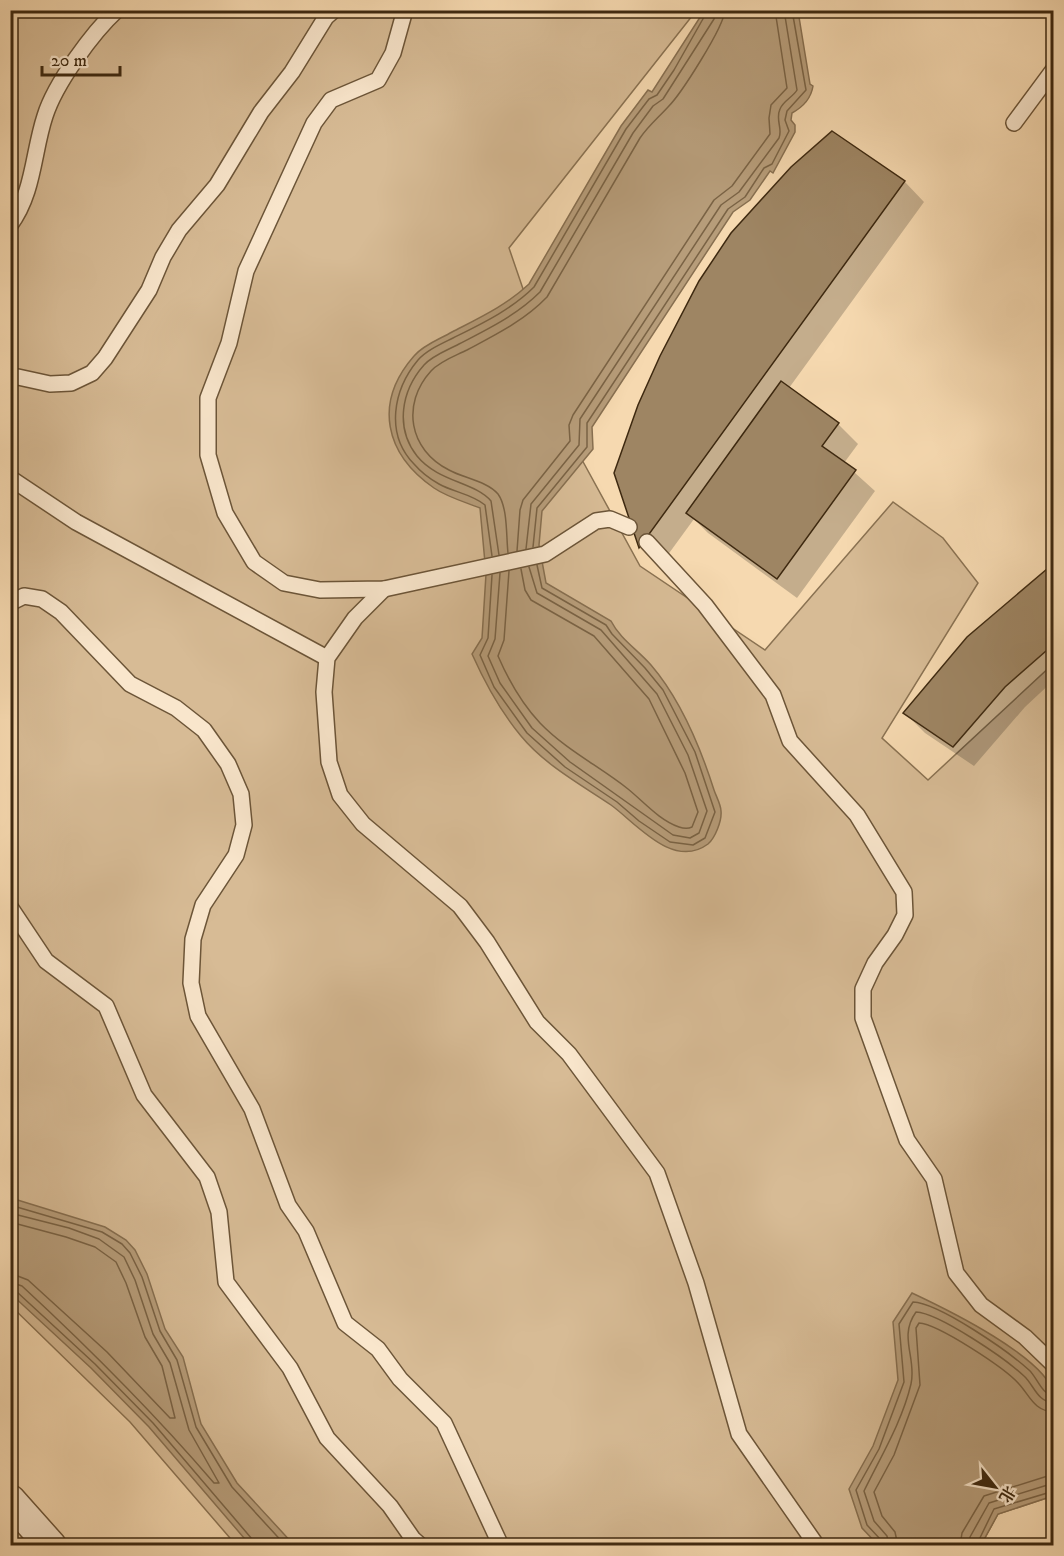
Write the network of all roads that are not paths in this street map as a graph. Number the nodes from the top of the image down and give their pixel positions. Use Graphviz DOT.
graph roads {
  1 [pos="117,10"];
  2 [pos="334,10"];
  3 [pos="405,10"];
  4 [pos="1053,69"];
  5 [pos="1014,123"];
  6 [pos="10,225"];
  7 [pos="10,378"];
  8 [pos="10,478"];
  9 [pos="629,527"];
  10 [pos="647,542"];
  11 [pos="384,589"];
  12 [pos="10,603"];
  13 [pos="327,658"];
  14 [pos="10,907"];
  15 [pos="1053,1365"];
  16 [pos="10,1500"];
  17 [pos="51,1545"];
  18 [pos="421,1545"];
  19 [pos="501,1545"];
  20 [pos="817,1545"];
  1 -- 6 [label="lane"];
  2 -- 7 [label="lane"];
  3 -- 11 [label="lane"];
  4 -- 5 [label="lane"];
  8 -- 13 [label="lane"];
  9 -- 11 [label="lane"];
  10 -- 15 [label="lane"];
  11 -- 13 [label="lane"];
  12 -- 19 [label="lane"];
  13 -- 20 [label="lane"];
  14 -- 18 [label="lane"];
  16 -- 17 [label="street"];
}
